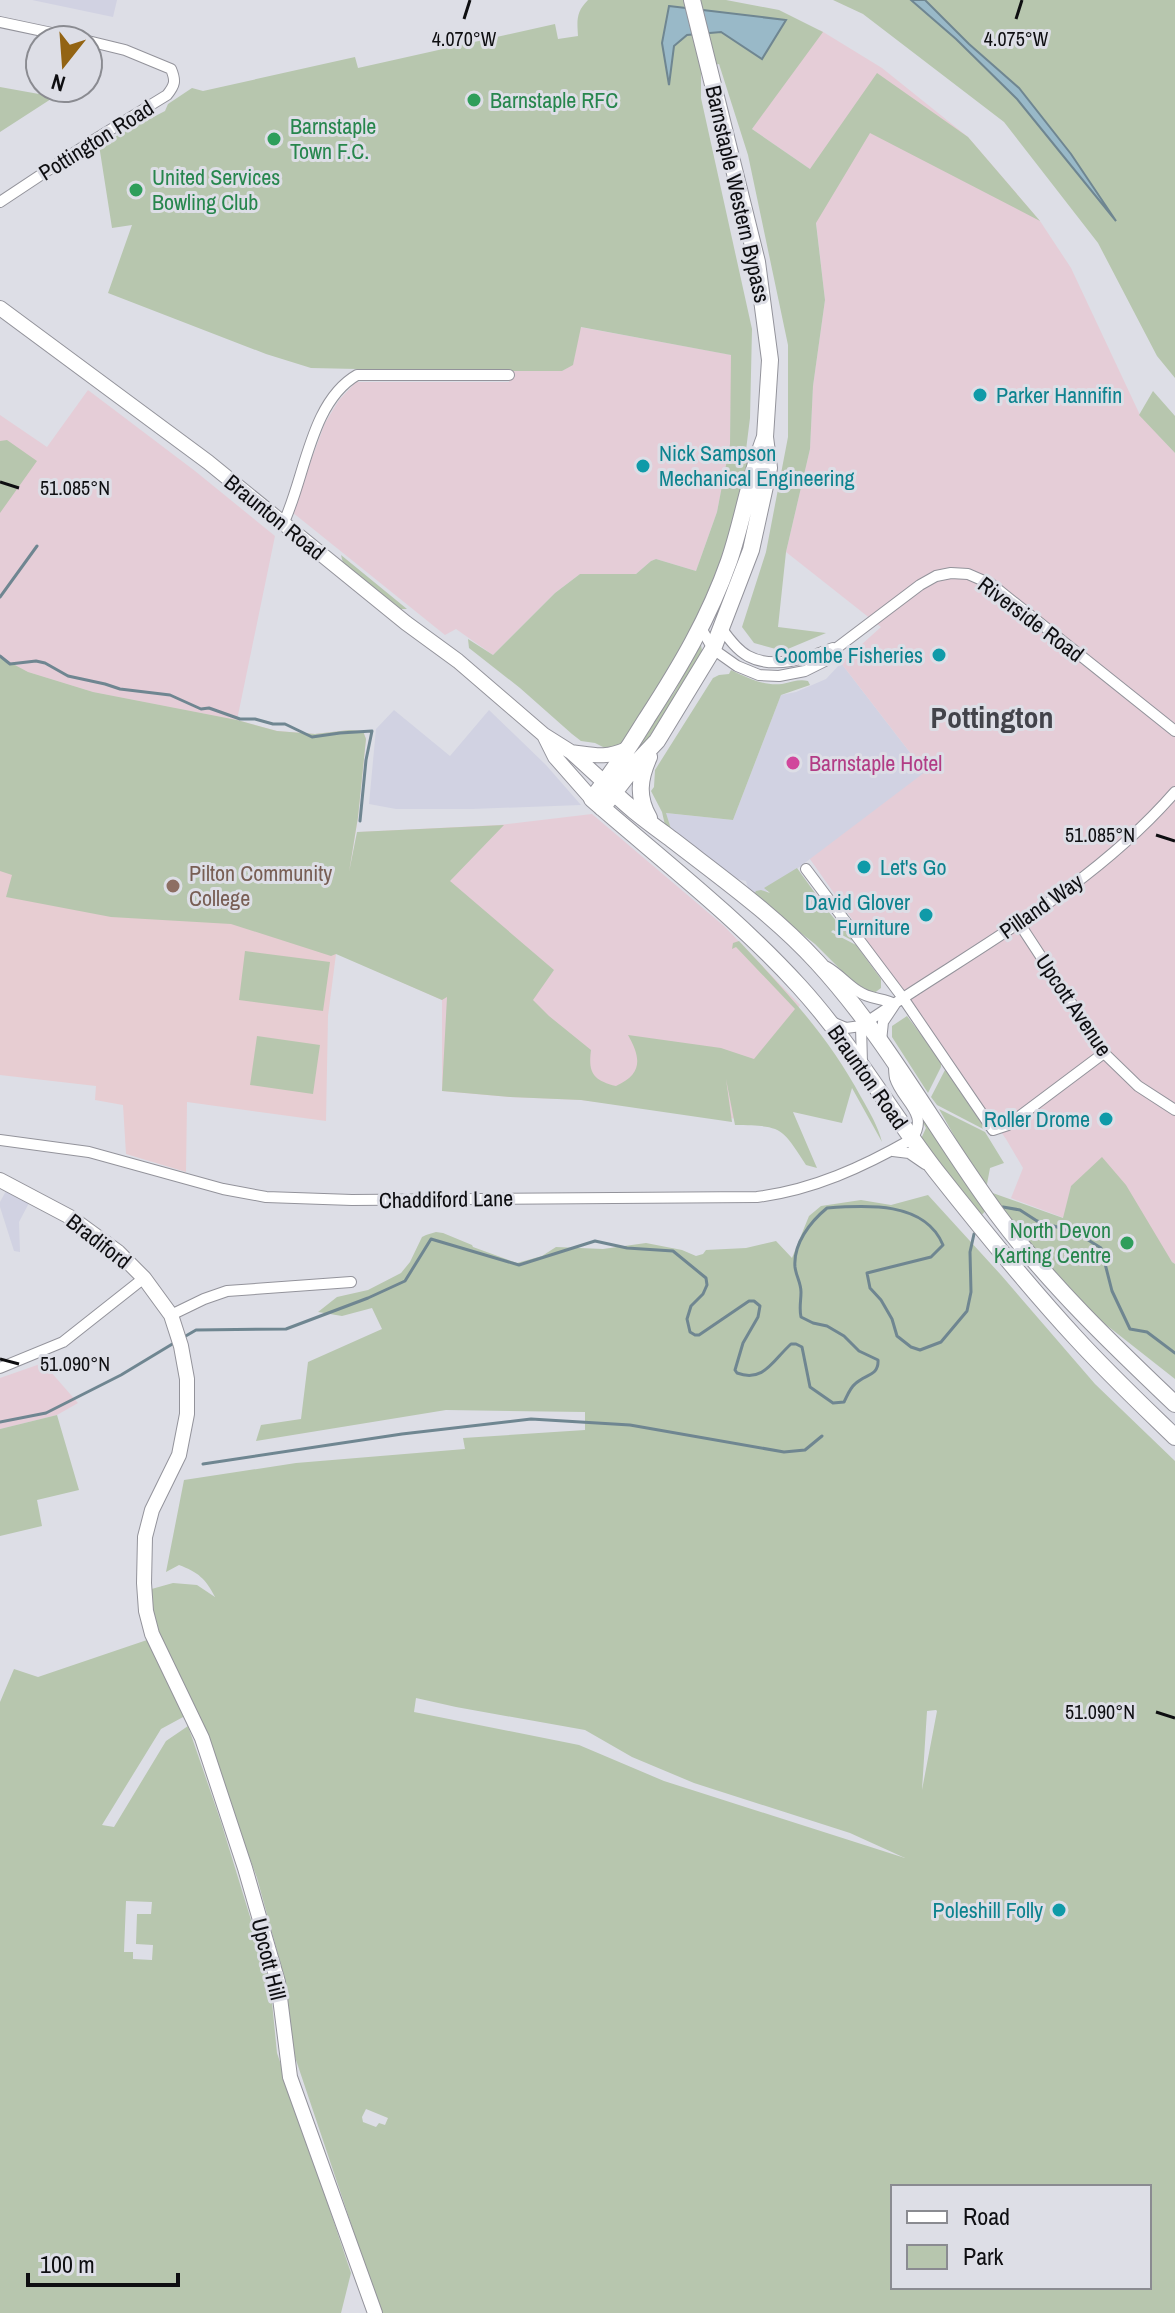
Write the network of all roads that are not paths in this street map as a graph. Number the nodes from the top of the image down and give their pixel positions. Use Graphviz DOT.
graph roads {
  1 [pos="692,0"];
  2 [pos="0,22"];
  3 [pos="24,27"];
  4 [pos="104,44"];
  5 [pos="0,202"];
  6 [pos="0,308"];
  7 [pos="509,375"];
  8 [pos="765,437"];
  9 [pos="283,524"];
  10 [pos="701,628"];
  11 [pos="722,629"];
  12 [pos="838,647"];
  13 [pos="713,649"];
  14 [pos="1175,731"];
  15 [pos="544,735"];
  16 [pos="657,741"];
  17 [pos="627,749"];
  18 [pos="571,752"];
  19 [pos="609,788"];
  20 [pos="1175,792"];
  21 [pos="597,803"];
  22 [pos="654,826"];
  23 [pos="806,869"];
  24 [pos="1019,923"];
  25 [pos="817,962"];
  26 [pos="899,1001"];
  27 [pos="827,1019"];
  28 [pos="863,1024"];
  29 [pos="881,1043"];
  30 [pos="1104,1053"];
  31 [pos="894,1063"];
  32 [pos="862,1065"];
  33 [pos="1175,1110"];
  34 [pos="900,1121"];
  35 [pos="912,1139"];
  36 [pos="0,1140"];
  37 [pos="891,1151"];
  38 [pos="935,1170"];
  39 [pos="0,1180"];
  40 [pos="144,1278"];
  41 [pos="351,1282"];
  42 [pos="173,1321"];
  43 [pos="0,1368"];
  44 [pos="1175,1404"];
  45 [pos="1175,1437"];
  46 [pos="152,1510"];
  47 [pos="375,2313"];
  1 -- 8 [label="main road, Barnstaple Western Bypass"];
  2 -- 3 [label="street"];
  4 -- 5 [label="street, Pottington Road"];
  6 -- 9 [label="street, Braunton Road"];
  7 -- 9 [label="street"];
  8 -- 10 [label="main road, Barnstaple Western Bypass"];
  8 -- 11 [label="main road, Barnstaple Western Bypass"];
  9 -- 15 [label="street, Braunton Road"];
  10 -- 13 [label="street, Riverside Road"];
  10 -- 17 [label="main road, Barnstaple Western Bypass"];
  11 -- 12 [label="street, Riverside Road"];
  11 -- 13 [label="main road, Barnstaple Western Bypass"];
  12 -- 13 [label="street, Riverside Road"];
  12 -- 14 [label="street, Riverside Road"];
  13 -- 16 [label="main road, Barnstaple Western Bypass"];
  15 -- 18 [label="street, Braunton Road"];
  15 -- 21 [label="street, Braunton Road"];
  16 -- 19 [label="main road, Barnstaple Western Bypass"];
  16 -- 22 [label="main road"];
  17 -- 18 [label="street"];
  17 -- 19 [label="main road, Barnstaple Western Bypass"];
  18 -- 19 [label="street, Braunton Road"];
  19 -- 21 [label="main road, Barnstaple Western Bypass"];
  19 -- 22 [label="main road, Braunton Road"];
  20 -- 24 [label="street, Pilland Way"];
  21 -- 27 [label="main road, Braunton Road"];
  22 -- 25 [label="main road, Braunton Road"];
  23 -- 26 [label="street"];
  24 -- 26 [label="street, Pilland Way"];
  24 -- 30 [label="street, Upcott Avenue"];
  25 -- 26 [label="street"];
  25 -- 28 [label="main road, Braunton Road"];
  26 -- 28 [label="street, Pilland Way"];
  26 -- 29 [label="street"];
  26 -- 30 [label="street"];
  27 -- 28 [label="street"];
  27 -- 32 [label="main road, Braunton Road"];
  28 -- 29 [label="main road, Braunton Road"];
  28 -- 32 [label="street"];
  29 -- 31 [label="main road, Braunton Road"];
  30 -- 33 [label="street, Upcott Avenue"];
  31 -- 35 [label="street"];
  31 -- 44 [label="main road, Braunton Road"];
  32 -- 34 [label="main road, Braunton Road"];
  34 -- 35 [label="main road, Braunton Road"];
  34 -- 37 [label="street"];
  35 -- 37 [label="street, Chaddiford Lane"];
  35 -- 38 [label="main road, Braunton Road"];
  36 -- 37 [label="street, Chaddiford Lane"];
  37 -- 38 [label="street"];
  38 -- 45 [label="main road, Braunton Road"];
  39 -- 40 [label="street, Bradiford"];
  40 -- 42 [label="street, Bradiford"];
  40 -- 43 [label="street"];
  41 -- 42 [label="street"];
  42 -- 46 [label="street, Bradiford"];
  46 -- 47 [label="street, Upcott Hill"];
}
